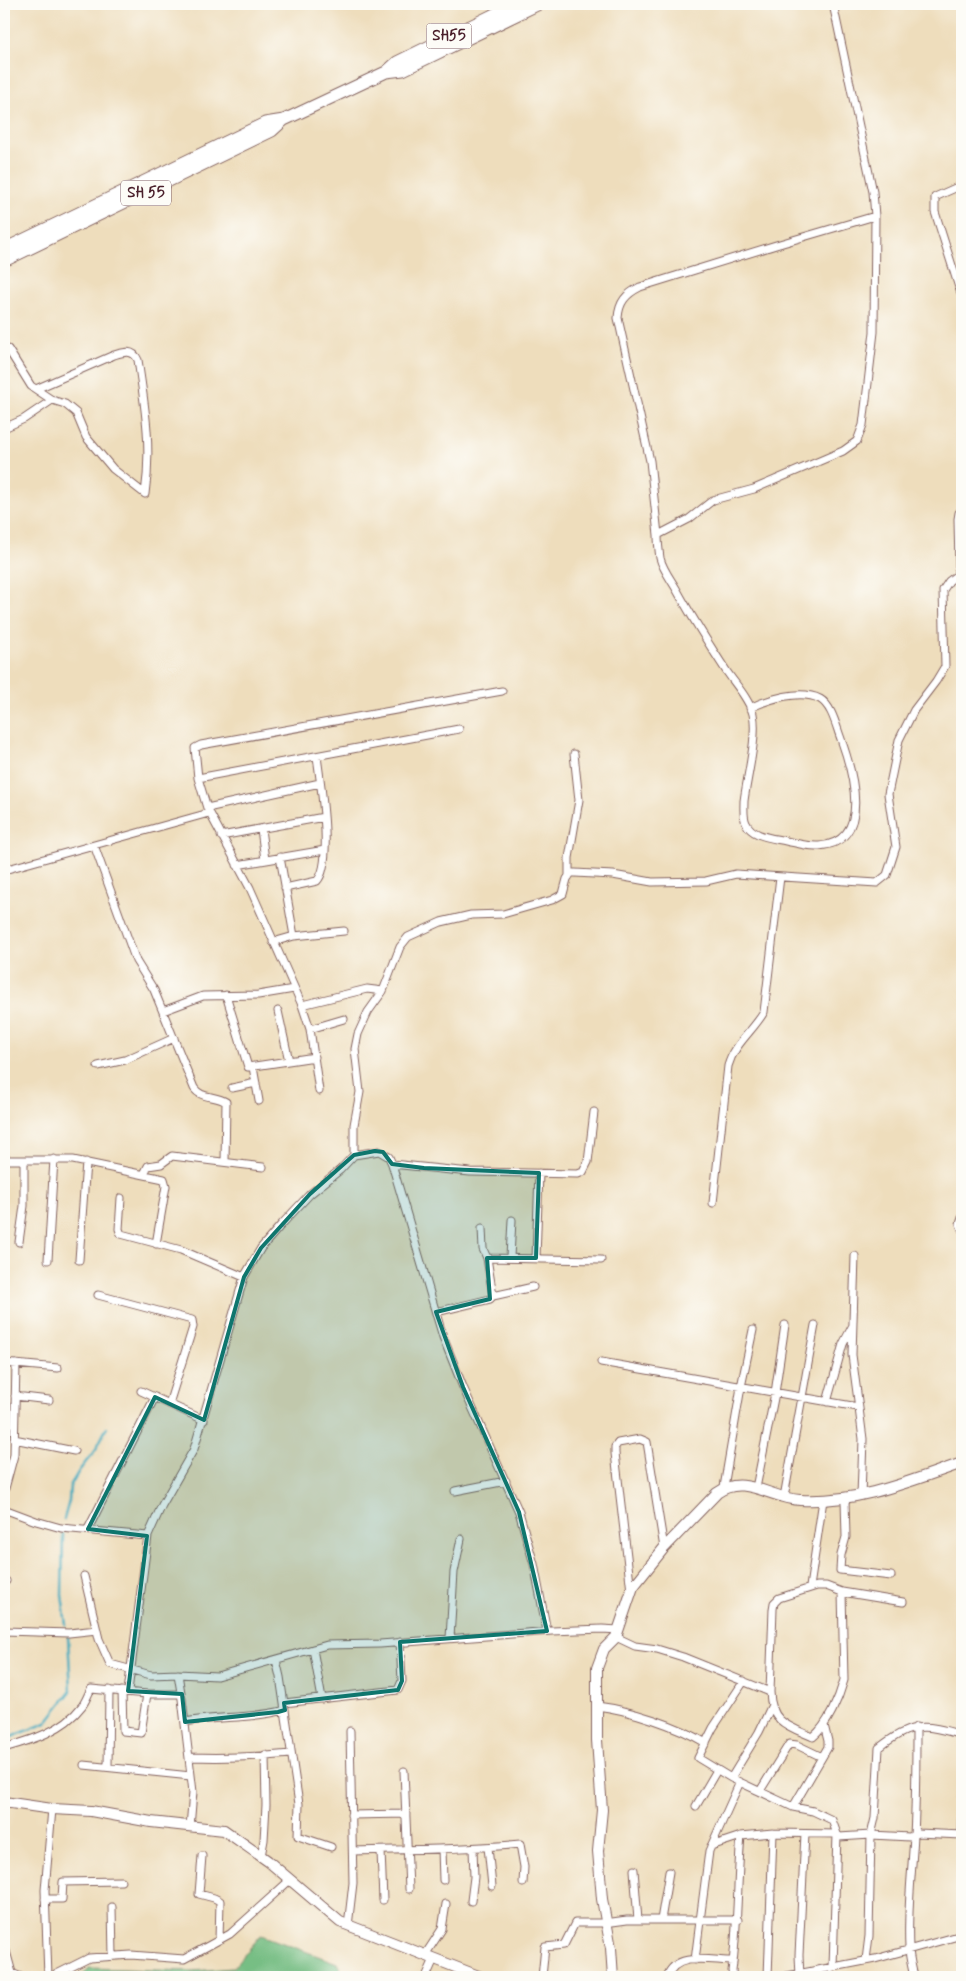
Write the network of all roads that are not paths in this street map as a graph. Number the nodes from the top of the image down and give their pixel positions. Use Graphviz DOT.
graph roads {
  1 [pos="515,4"];
  2 [pos="540,4"];
  3 [pos="832,4"];
  4 [pos="386,72"];
  5 [pos="284,120"];
  6 [pos="962,185"];
  7 [pos="875,216"];
  8 [pos="4,249"];
  9 [pos="4,261"];
  10 [pos="962,296"];
  11 [pos="4,350"];
  12 [pos="36,390"];
  13 [pos="52,400"];
  14 [pos="4,428"];
  15 [pos="962,510"];
  16 [pos="658,536"];
  17 [pos="502,691"];
  18 [pos="750,708"];
  19 [pos="459,730"];
  20 [pos="574,754"];
  21 [pos="317,756"];
  22 [pos="198,778"];
  23 [pos="320,783"];
  24 [pos="208,810"];
  25 [pos="324,817"];
  26 [pos="261,829"];
  27 [pos="222,836"];
  28 [pos="94,845"];
  29 [pos="325,850"];
  30 [pos="280,857"];
  31 [pos="266,860"];
  32 [pos="237,864"];
  33 [pos="4,870"];
  34 [pos="780,877"];
  35 [pos="568,878"];
  36 [pos="285,888"];
  37 [pos="344,931"];
  38 [pos="294,936"];
  39 [pos="273,942"];
  40 [pos="294,989"];
  41 [pos="378,989"];
  42 [pos="226,995"];
  43 [pos="302,1005"];
  44 [pos="163,1011"];
  45 [pos="278,1011"];
  46 [pos="344,1019"];
  47 [pos="310,1028"];
  48 [pos="174,1038"];
  49 [pos="315,1058"];
  50 [pos="289,1062"];
  51 [pos="98,1066"];
  52 [pos="253,1067"];
  53 [pos="256,1083"];
  54 [pos="232,1088"];
  55 [pos="320,1091"];
  56 [pos="259,1101"];
  57 [pos="594,1112"];
  58 [pos="354,1155"];
  59 [pos="54,1159"];
  60 [pos="4,1160"];
  61 [pos="24,1160"];
  62 [pos="86,1162"];
  63 [pos="225,1162"];
  64 [pos="392,1164"];
  65 [pos="263,1167"];
  66 [pos="539,1173"];
  67 [pos="144,1174"];
  68 [pos="121,1198"];
  69 [pos="713,1203"];
  70 [pos="962,1218"];
  71 [pos="512,1220"];
  72 [pos="482,1228"];
  73 [pos="962,1229"];
  74 [pos="19,1242"];
  75 [pos="156,1244"];
  76 [pos="855,1256"];
  77 [pos="510,1257"];
  78 [pos="487,1258"];
  79 [pos="536,1258"];
  80 [pos="48,1260"];
  81 [pos="79,1260"];
  82 [pos="601,1260"];
  83 [pos="244,1276"];
  84 [pos="533,1287"];
  85 [pos="98,1295"];
  86 [pos="493,1296"];
  87 [pos="436,1312"];
  88 [pos="785,1325"];
  89 [pos="815,1325"];
  90 [pos="852,1326"];
  91 [pos="753,1330"];
  92 [pos="4,1362"];
  93 [pos="601,1362"];
  94 [pos="16,1364"];
  95 [pos="58,1368"];
  96 [pos="741,1387"];
  97 [pos="141,1391"];
  98 [pos="775,1393"];
  99 [pos="15,1396"];
  100 [pos="154,1397"];
  101 [pos="802,1397"];
  102 [pos="49,1400"];
  103 [pos="827,1402"];
  104 [pos="169,1404"];
  105 [pos="858,1407"];
  106 [pos="204,1420"];
  107 [pos="14,1439"];
  108 [pos="74,1450"];
  109 [pos="962,1463"];
  110 [pos="506,1481"];
  111 [pos="724,1487"];
  112 [pos="756,1488"];
  113 [pos="455,1491"];
  114 [pos="4,1492"];
  115 [pos="861,1496"];
  116 [pos="784,1497"];
  117 [pos="845,1499"];
  118 [pos="823,1500"];
  119 [pos="4,1508"];
  120 [pos="88,1530"];
  121 [pos="148,1536"];
  122 [pos="461,1539"];
  123 [pos="664,1548"];
  124 [pos="84,1576"];
  125 [pos="891,1576"];
  126 [pos="810,1587"];
  127 [pos="631,1592"];
  128 [pos="842,1592"];
  129 [pos="903,1602"];
  130 [pos="97,1630"];
  131 [pos="4,1631"];
  132 [pos="547,1631"];
  133 [pos="617,1634"];
  134 [pos="450,1638"];
  135 [pos="400,1642"];
  136 [pos="313,1649"];
  137 [pos="276,1660"];
  138 [pos="131,1670"];
  139 [pos="178,1674"];
  140 [pos="744,1681"];
  141 [pos="109,1690"];
  142 [pos="125,1691"];
  143 [pos="770,1692"];
  144 [pos="148,1694"];
  145 [pos="182,1694"];
  146 [pos="322,1699"];
  147 [pos="597,1706"];
  148 [pos="284,1707"];
  149 [pos="771,1707"];
  150 [pos="185,1722"];
  151 [pos="824,1725"];
  152 [pos="916,1727"];
  153 [pos="350,1731"];
  154 [pos="962,1735"];
  155 [pos="706,1743"];
  156 [pos="4,1748"];
  157 [pos="292,1754"];
  158 [pos="265,1755"];
  159 [pos="189,1757"];
  160 [pos="822,1757"];
  161 [pos="84,1765"];
  162 [pos="108,1767"];
  163 [pos="717,1770"];
  164 [pos="404,1771"];
  165 [pos="191,1776"];
  166 [pos="731,1778"];
  167 [pos="740,1782"];
  168 [pos="760,1791"];
  169 [pos="962,1797"];
  170 [pos="4,1802"];
  171 [pos="696,1806"];
  172 [pos="793,1807"];
  173 [pos="52,1809"];
  174 [pos="406,1814"];
  175 [pos="351,1815"];
  176 [pos="190,1827"];
  177 [pos="773,1833"];
  178 [pos="805,1834"];
  179 [pos="837,1834"];
  180 [pos="871,1835"];
  181 [pos="914,1835"];
  182 [pos="961,1835"];
  183 [pos="741,1836"];
  184 [pos="711,1846"];
  185 [pos="488,1847"];
  186 [pos="331,1848"];
  187 [pos="473,1848"];
  188 [pos="442,1849"];
  189 [pos="352,1851"];
  190 [pos="381,1851"];
  191 [pos="407,1851"];
  192 [pos="202,1856"];
  193 [pos="261,1856"];
  194 [pos="634,1870"];
  195 [pos="669,1872"];
  196 [pos="290,1880"];
  197 [pos="443,1880"];
  198 [pos="121,1881"];
  199 [pos="524,1883"];
  200 [pos="492,1886"];
  201 [pos="409,1889"];
  202 [pos="45,1899"];
  203 [pos="383,1900"];
  204 [pos="472,1901"];
  205 [pos="446,1904"];
  206 [pos="112,1907"];
  207 [pos="638,1920"];
  208 [pos="661,1920"];
  209 [pos="738,1920"];
  210 [pos="700,1921"];
  211 [pos="605,1923"];
  212 [pos="348,1926"];
  213 [pos="962,1935"];
  214 [pos="219,1940"];
  215 [pos="4,1944"];
  216 [pos="909,1949"];
  217 [pos="113,1956"];
  218 [pos="430,1957"];
  219 [pos="6,1960"];
  220 [pos="695,1960"];
  221 [pos="866,1960"];
  222 [pos="733,1961"];
  223 [pos="833,1966"];
  224 [pos="799,1976"];
  225 [pos="21,1977"];
  226 [pos="50,1977"];
  227 [pos="426,1977"];
  228 [pos="481,1977"];
  229 [pos="542,1977"];
  230 [pos="613,1977"];
  231 [pos="667,1977"];
  232 [pos="733,1977"];
  233 [pos="768,1977"];
  234 [pos="782,1977"];
  235 [pos="914,1977"];
  1 -- 4 [label="main road, SH55"];
  2 -- 4 [label="main road"];
  3 -- 7 [label="street"];
  4 -- 5 [label="main road, SH55"];
  5 -- 8 [label="main road, SH55"];
  5 -- 9 [label="main road, SH 55"];
  6 -- 10 [label="street"];
  7 -- 16 [label="street"];
  7 -- 16 [label="street"];
  11 -- 12 [label="street"];
  12 -- 13 [label="street"];
  12 -- 13 [label="street"];
  13 -- 14 [label="street"];
  15 -- 34 [label="street"];
  16 -- 18 [label="street"];
  17 -- 22 [label="street"];
  18 -- 18 [label="street"];
  19 -- 21 [label="street"];
  20 -- 35 [label="street"];
  21 -- 22 [label="street"];
  21 -- 23 [label="street"];
  22 -- 24 [label="street"];
  23 -- 24 [label="street"];
  23 -- 25 [label="street"];
  24 -- 27 [label="street"];
  24 -- 28 [label="street"];
  25 -- 26 [label="street"];
  25 -- 29 [label="street"];
  26 -- 27 [label="street"];
  26 -- 31 [label="street"];
  27 -- 32 [label="street"];
  28 -- 33 [label="street"];
  28 -- 44 [label="street"];
  29 -- 30 [label="street"];
  29 -- 36 [label="street"];
  30 -- 31 [label="street"];
  30 -- 36 [label="street"];
  31 -- 32 [label="street"];
  32 -- 39 [label="street"];
  34 -- 35 [label="street"];
  34 -- 69 [label="street"];
  35 -- 41 [label="street"];
  36 -- 38 [label="street"];
  37 -- 38 [label="street"];
  38 -- 39 [label="street"];
  39 -- 40 [label="street"];
  40 -- 42 [label="street"];
  40 -- 43 [label="street"];
  41 -- 43 [label="street"];
  41 -- 58 [label="street"];
  42 -- 44 [label="street"];
  42 -- 52 [label="street"];
  43 -- 47 [label="street"];
  44 -- 48 [label="street"];
  45 -- 50 [label="street"];
  46 -- 47 [label="street"];
  47 -- 49 [label="street"];
  48 -- 51 [label="street"];
  48 -- 63 [label="street"];
  49 -- 50 [label="street"];
  49 -- 55 [label="street"];
  50 -- 52 [label="street"];
  52 -- 53 [label="street"];
  53 -- 54 [label="street"];
  53 -- 56 [label="street"];
  57 -- 66 [label="street"];
  58 -- 64 [label="street"];
  58 -- 83 [label="street"];
  59 -- 61 [label="street"];
  59 -- 62 [label="street"];
  59 -- 80 [label="street"];
  60 -- 61 [label="street"];
  61 -- 74 [label="street"];
  62 -- 67 [label="street"];
  62 -- 81 [label="street"];
  63 -- 65 [label="street"];
  63 -- 67 [label="street"];
  64 -- 66 [label="street"];
  64 -- 87 [label="street"];
  66 -- 79 [label="street"];
  67 -- 75 [label="street"];
  68 -- 75 [label="street"];
  70 -- 73 [label="street"];
  71 -- 77 [label="street"];
  72 -- 78 [label="street"];
  75 -- 83 [label="street"];
  76 -- 90 [label="street"];
  77 -- 78 [label="street"];
  77 -- 79 [label="street"];
  78 -- 86 [label="street"];
  79 -- 82 [label="street"];
  83 -- 106 [label="street"];
  84 -- 86 [label="street"];
  85 -- 104 [label="street"];
  86 -- 87 [label="street"];
  87 -- 110 [label="street"];
  88 -- 98 [label="street"];
  89 -- 101 [label="street"];
  90 -- 103 [label="street"];
  90 -- 105 [label="street"];
  91 -- 96 [label="street"];
  92 -- 94 [label="street"];
  93 -- 96 [label="street"];
  94 -- 95 [label="street"];
  94 -- 99 [label="street"];
  96 -- 98 [label="street"];
  96 -- 111 [label="street"];
  97 -- 100 [label="street"];
  98 -- 101 [label="street"];
  98 -- 112 [label="street"];
  99 -- 102 [label="street"];
  99 -- 107 [label="street"];
  100 -- 104 [label="street"];
  100 -- 120 [label="street"];
  101 -- 103 [label="street"];
  101 -- 116 [label="street"];
  103 -- 105 [label="street"];
  104 -- 106 [label="street"];
  105 -- 115 [label="street"];
  106 -- 121 [label="street"];
  107 -- 108 [label="street"];
  107 -- 114 [label="street"];
  109 -- 115 [label="street"];
  110 -- 113 [label="street"];
  110 -- 132 [label="street"];
  111 -- 112 [label="street"];
  111 -- 123 [label="street"];
  112 -- 116 [label="street"];
  115 -- 117 [label="street"];
  116 -- 118 [label="street"];
  117 -- 118 [label="street"];
  117 -- 125 [label="street"];
  118 -- 126 [label="street"];
  119 -- 120 [label="street"];
  120 -- 121 [label="street"];
  121 -- 138 [label="street"];
  122 -- 134 [label="street"];
  123 -- 127 [label="street"];
  123 -- 127 [label="street"];
  124 -- 130 [label="street"];
  126 -- 128 [label="street"];
  126 -- 143 [label="street"];
  127 -- 133 [label="street"];
  128 -- 129 [label="street"];
  128 -- 151 [label="street"];
  130 -- 131 [label="street"];
  130 -- 138 [label="street"];
  132 -- 133 [label="street"];
  132 -- 134 [label="street"];
  133 -- 140 [label="street"];
  133 -- 147 [label="street"];
  134 -- 135 [label="street"];
  135 -- 136 [label="street"];
  135 -- 146 [label="street"];
  136 -- 137 [label="street"];
  136 -- 146 [label="street"];
  137 -- 139 [label="street"];
  137 -- 148 [label="street"];
  138 -- 139 [label="street"];
  138 -- 142 [label="street"];
  139 -- 145 [label="street"];
  140 -- 143 [label="street"];
  140 -- 155 [label="street"];
  141 -- 142 [label="street"];
  141 -- 156 [label="street"];
  141 -- 162 [label="street"];
  142 -- 144 [label="street"];
  142 -- 144 [label="street"];
  143 -- 149 [label="street"];
  144 -- 145 [label="street"];
  145 -- 150 [label="street"];
  146 -- 148 [label="street"];
  147 -- 155 [label="street"];
  147 -- 211 [label="street"];
  148 -- 150 [label="street"];
  148 -- 157 [label="street"];
  149 -- 151 [label="street"];
  149 -- 166 [label="street"];
  150 -- 159 [label="street"];
  151 -- 160 [label="street"];
  152 -- 154 [label="street"];
  152 -- 180 [label="street"];
  152 -- 181 [label="street"];
  153 -- 175 [label="street"];
  155 -- 163 [label="street"];
  157 -- 158 [label="street"];
  157 -- 186 [label="street"];
  158 -- 159 [label="street"];
  158 -- 193 [label="street"];
  159 -- 165 [label="street"];
  160 -- 168 [label="street"];
  160 -- 172 [label="street"];
  161 -- 162 [label="street"];
  162 -- 165 [label="street"];
  163 -- 166 [label="street"];
  163 -- 171 [label="street"];
  164 -- 174 [label="street"];
  165 -- 176 [label="street"];
  166 -- 167 [label="street"];
  167 -- 168 [label="street"];
  167 -- 184 [label="street"];
  168 -- 172 [label="street"];
  169 -- 182 [label="street"];
  170 -- 173 [label="street"];
  172 -- 179 [label="street"];
  173 -- 176 [label="street"];
  173 -- 202 [label="street"];
  174 -- 175 [label="street"];
  174 -- 191 [label="street"];
  175 -- 189 [label="street"];
  176 -- 193 [label="street"];
  177 -- 178 [label="street"];
  177 -- 183 [label="street"];
  177 -- 233 [label="street"];
  178 -- 179 [label="street"];
  178 -- 224 [label="street"];
  179 -- 180 [label="street"];
  179 -- 223 [label="street"];
  180 -- 181 [label="street"];
  180 -- 221 [label="street"];
  181 -- 182 [label="street"];
  181 -- 216 [label="street"];
  183 -- 184 [label="street"];
  183 -- 209 [label="street"];
  184 -- 210 [label="street"];
  185 -- 187 [label="street"];
  185 -- 199 [label="street"];
  185 -- 200 [label="street"];
  187 -- 188 [label="street"];
  187 -- 204 [label="street"];
  188 -- 191 [label="street"];
  188 -- 197 [label="street"];
  189 -- 190 [label="street"];
  189 -- 212 [label="street"];
  190 -- 191 [label="street"];
  190 -- 203 [label="street"];
  191 -- 201 [label="street"];
  192 -- 214 [label="street"];
  193 -- 196 [label="street"];
  194 -- 207 [label="street"];
  195 -- 208 [label="street"];
  196 -- 212 [label="street"];
  196 -- 214 [label="street"];
  198 -- 202 [label="street"];
  202 -- 226 [label="street"];
  205 -- 218 [label="street"];
  206 -- 217 [label="street"];
  207 -- 208 [label="street"];
  207 -- 211 [label="street"];
  208 -- 210 [label="street"];
  209 -- 210 [label="street"];
  209 -- 222 [label="street"];
  210 -- 220 [label="street"];
  211 -- 229 [label="street"];
  211 -- 230 [label="street"];
  212 -- 218 [label="street"];
  213 -- 216 [label="street"];
  214 -- 217 [label="street"];
  215 -- 219 [label="street"];
  216 -- 221 [label="street"];
  216 -- 235 [label="street"];
  217 -- 226 [label="street"];
  218 -- 227 [label="street"];
  218 -- 228 [label="street"];
  219 -- 225 [label="street"];
  220 -- 222 [label="street"];
  220 -- 231 [label="street"];
  221 -- 223 [label="street"];
  222 -- 232 [label="street"];
  223 -- 224 [label="street"];
  224 -- 234 [label="street"];
}
